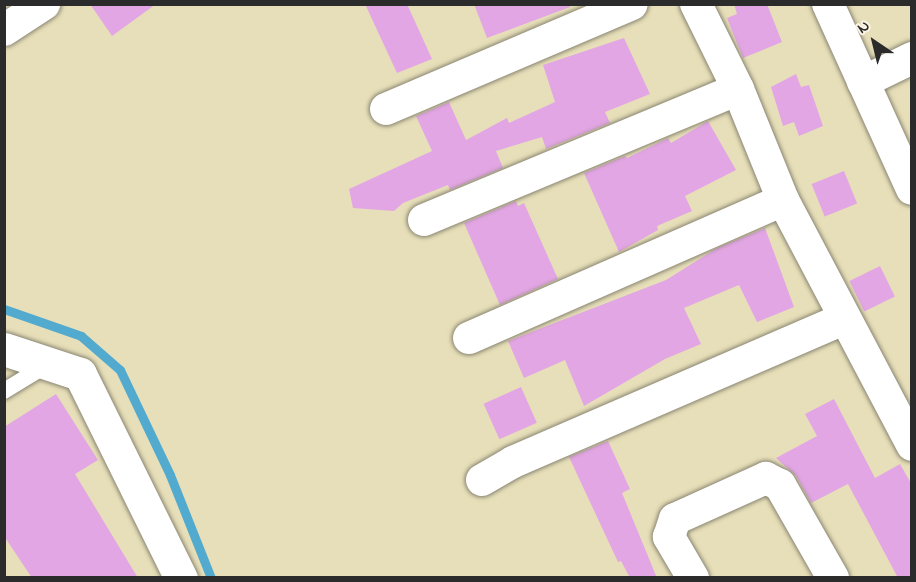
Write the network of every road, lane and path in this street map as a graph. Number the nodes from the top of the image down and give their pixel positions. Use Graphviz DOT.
graph roads {
  1 [pos="44,4"];
  2 [pos="632,4"];
  3 [pos="696,4"];
  4 [pos="828,4"];
  5 [pos="4,30"];
  6 [pos="912,58"];
  7 [pos="863,82"];
  8 [pos="738,89"];
  9 [pos="386,109"];
  10 [pos="912,189"];
  11 [pos="783,200"];
  12 [pos="424,220"];
  13 [pos="843,320"];
  14 [pos="469,338"];
  15 [pos="4,349"];
  16 [pos="51,362"];
  17 [pos="4,391"];
  18 [pos="910,438"];
  19 [pos="482,480"];
  20 [pos="181,578"];
  21 [pos="693,578"];
  22 [pos="833,578"];
  1 -- 5 [label="street"];
  2 -- 9 [label="street"];
  3 -- 8 [label="street"];
  4 -- 7 [label="street"];
  6 -- 7 [label="street"];
  7 -- 10 [label="street"];
  8 -- 11 [label="street"];
  8 -- 12 [label="street"];
  11 -- 13 [label="street"];
  11 -- 14 [label="street"];
  13 -- 18 [label="street"];
  13 -- 19 [label="street"];
  15 -- 16 [label="street"];
  16 -- 17 [label="lane"];
  16 -- 20 [label="street"];
  21 -- 22 [label="street"];
}
